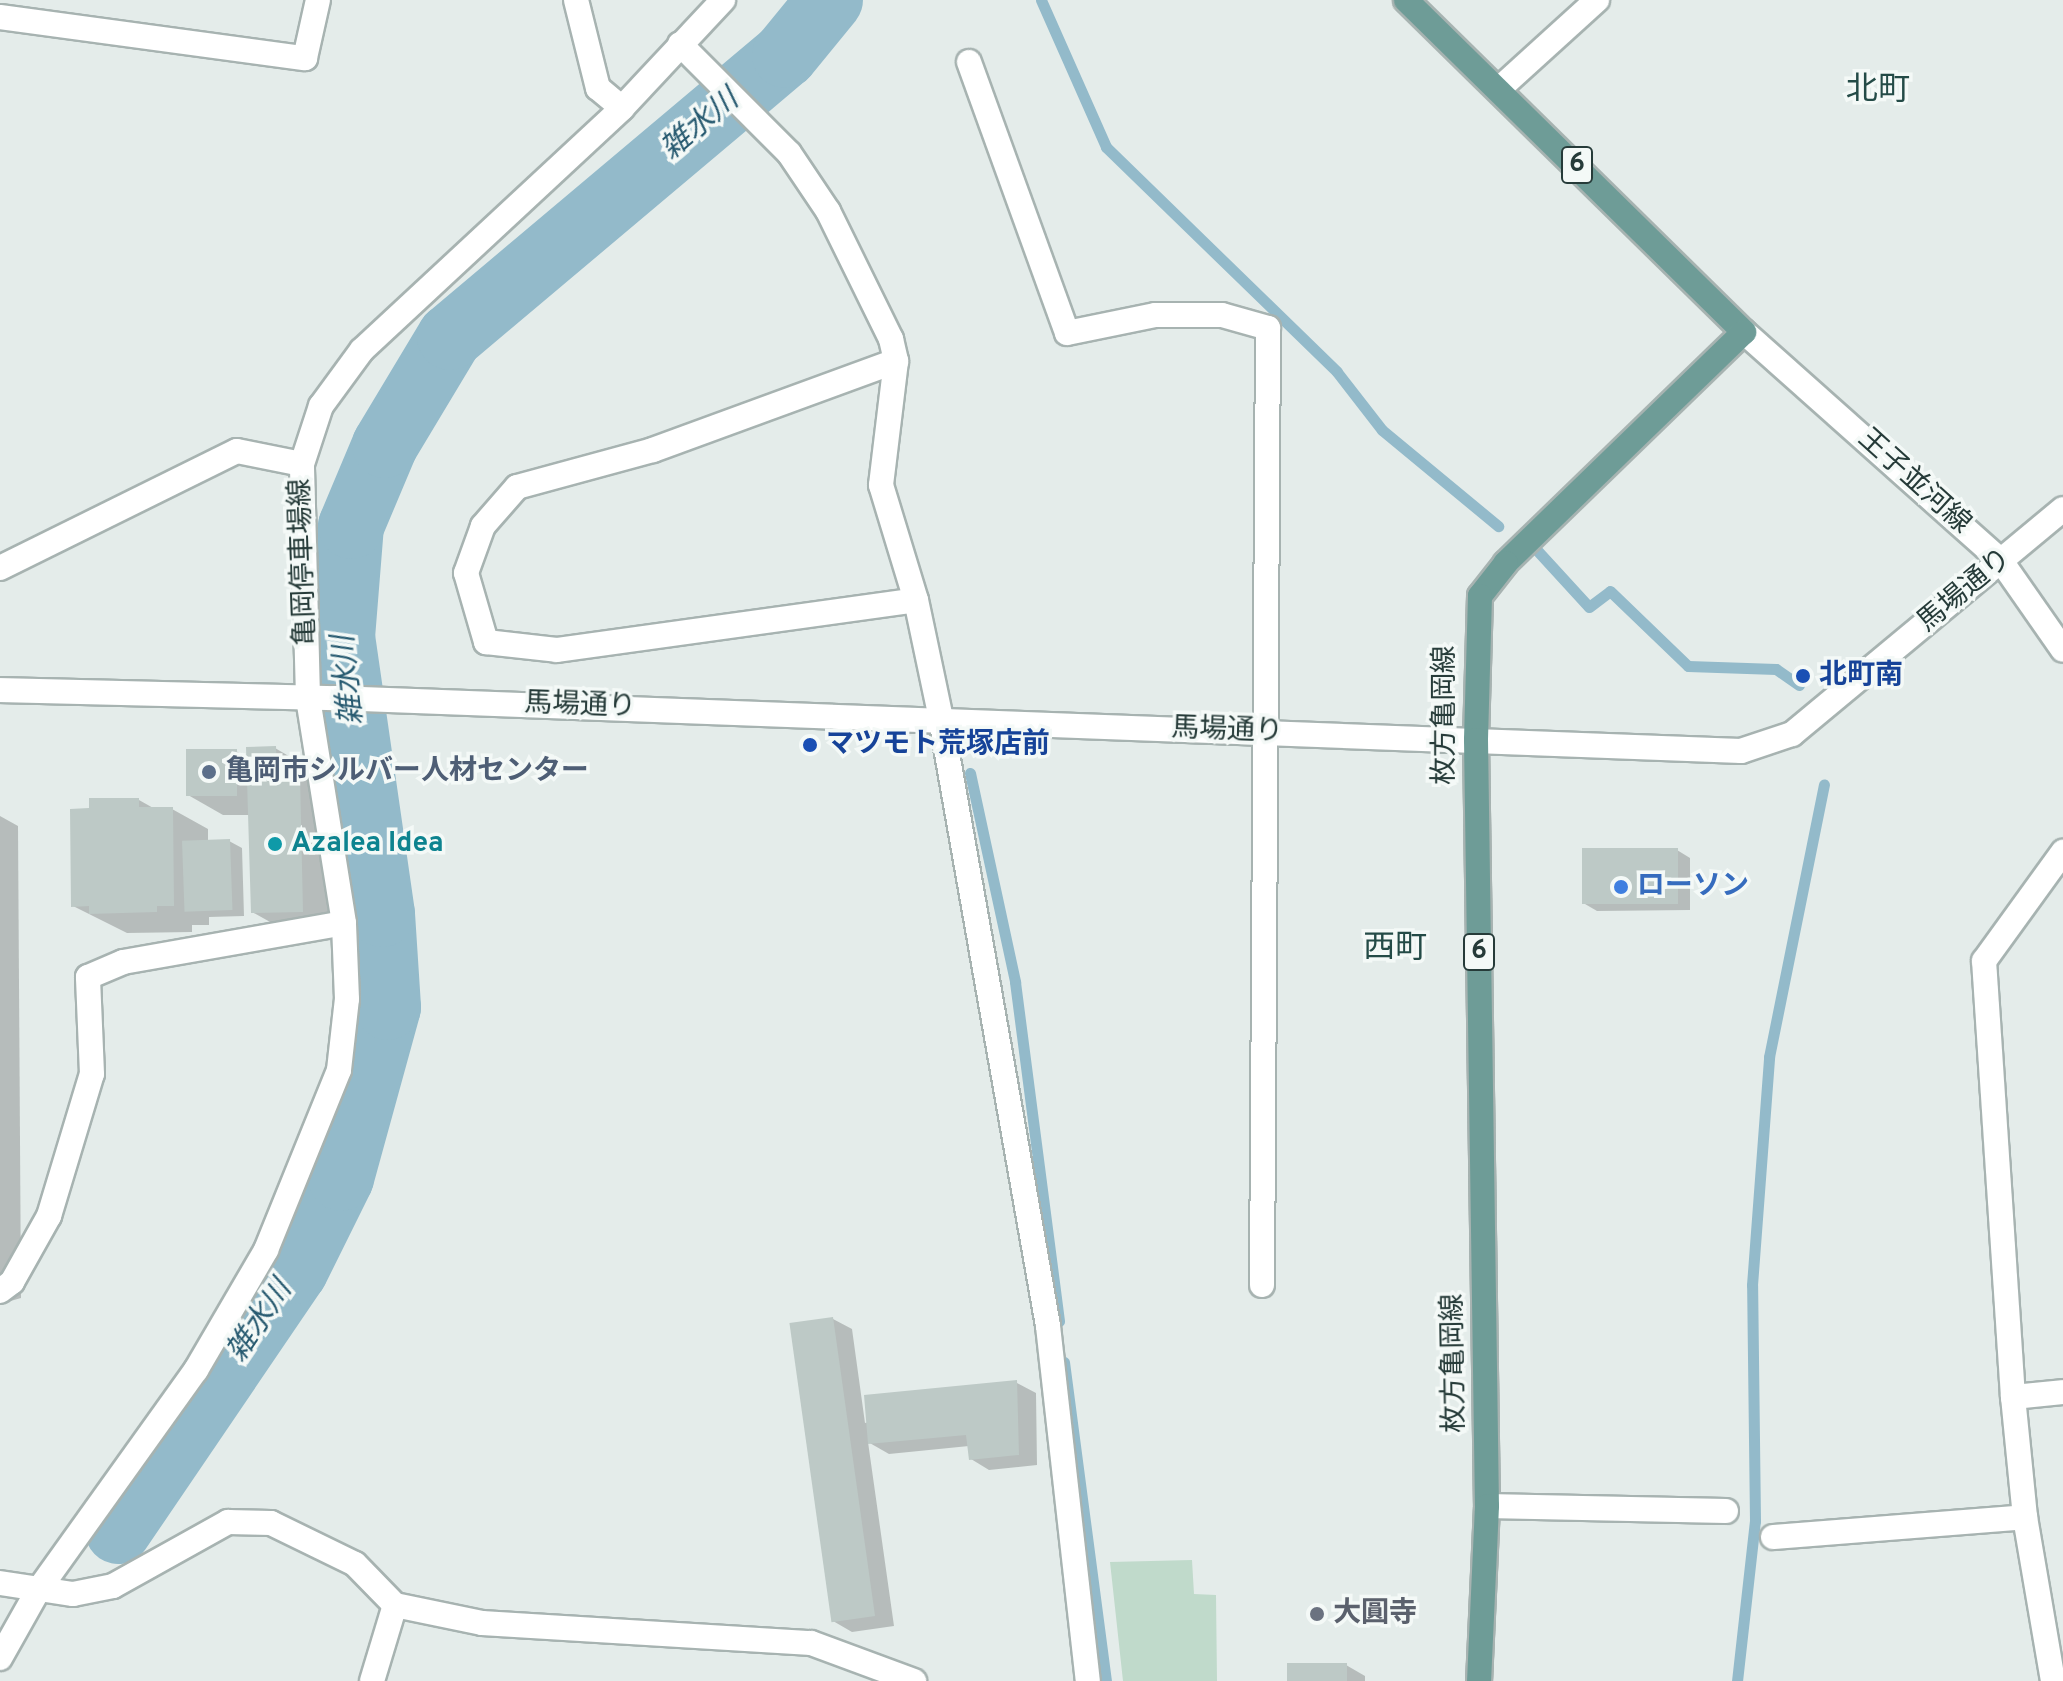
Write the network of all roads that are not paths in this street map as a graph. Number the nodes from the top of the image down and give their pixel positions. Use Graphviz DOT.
graph roads {
  1 [pos="318,0"];
  2 [pos="576,0"];
  3 [pos="723,0"];
  4 [pos="1406,0"];
  5 [pos="1597,0"];
  6 [pos="0,17"];
  7 [pos="680,44"];
  8 [pos="969,62"];
  9 [pos="1500,88"];
  10 [pos="622,108"];
  11 [pos="1744,332"];
  12 [pos="896,361"];
  13 [pos="302,464"];
  14 [pos="2063,509"];
  15 [pos="2001,561"];
  16 [pos="0,568"];
  17 [pos="916,600"];
  18 [pos="2063,650"];
  19 [pos="0,690"];
  20 [pos="308,697"];
  21 [pos="941,719"];
  22 [pos="1262,732"];
  23 [pos="1476,740"];
  24 [pos="2063,852"];
  25 [pos="344,923"];
  26 [pos="1262,1285"];
  27 [pos="0,1291"];
  28 [pos="2063,1392"];
  29 [pos="2013,1397"];
  30 [pos="1487,1506"];
  31 [pos="1726,1511"];
  32 [pos="2025,1517"];
  33 [pos="1773,1537"];
  34 [pos="0,1583"];
  35 [pos="37,1592"];
  36 [pos="395,1605"];
  37 [pos="0,1658"];
  38 [pos="372,1681"];
  39 [pos="914,1681"];
  40 [pos="1088,1681"];
  41 [pos="1479,1681"];
  42 [pos="2053,1681"];
  1 -- 6 [label="street"];
  2 -- 10 [label="street"];
  3 -- 7 [label="street, 亀岡停車場線"];
  4 -- 9 [label="main road, 6"];
  5 -- 9 [label="street"];
  7 -- 10 [label="street, 亀岡停車場線"];
  7 -- 12 [label="street"];
  8 -- 22 [label="street"];
  9 -- 11 [label="main road, 6"];
  10 -- 13 [label="street, 亀岡停車場線"];
  11 -- 15 [label="street, 王子並河線"];
  11 -- 23 [label="main road, 枚方亀岡線 / 6"];
  12 -- 17 [label="street"];
  12 -- 17 [label="street"];
  13 -- 16 [label="street"];
  13 -- 20 [label="street, 亀岡停車場線"];
  14 -- 15 [label="street, 馬場通り"];
  15 -- 18 [label="street, 王子並河線"];
  15 -- 23 [label="street, 馬場通り"];
  17 -- 21 [label="street"];
  19 -- 20 [label="street"];
  20 -- 21 [label="street, 馬場通り"];
  20 -- 25 [label="street, 亀岡停車場線"];
  21 -- 22 [label="street, 馬場通り"];
  21 -- 40 [label="street"];
  22 -- 23 [label="street, 馬場通り"];
  22 -- 26 [label="street"];
  23 -- 30 [label="main road, 枚方亀岡線 / 6"];
  24 -- 29 [label="street"];
  25 -- 27 [label="street"];
  25 -- 35 [label="street, 亀岡停車場線"];
  28 -- 29 [label="street"];
  29 -- 32 [label="street"];
  30 -- 31 [label="street"];
  30 -- 41 [label="main road, 枚方亀岡線 / 6"];
  32 -- 33 [label="street"];
  32 -- 42 [label="street"];
  34 -- 35 [label="street"];
  35 -- 36 [label="street"];
  35 -- 37 [label="street, 亀岡停車場線"];
  36 -- 38 [label="street"];
  36 -- 39 [label="street"];
}
